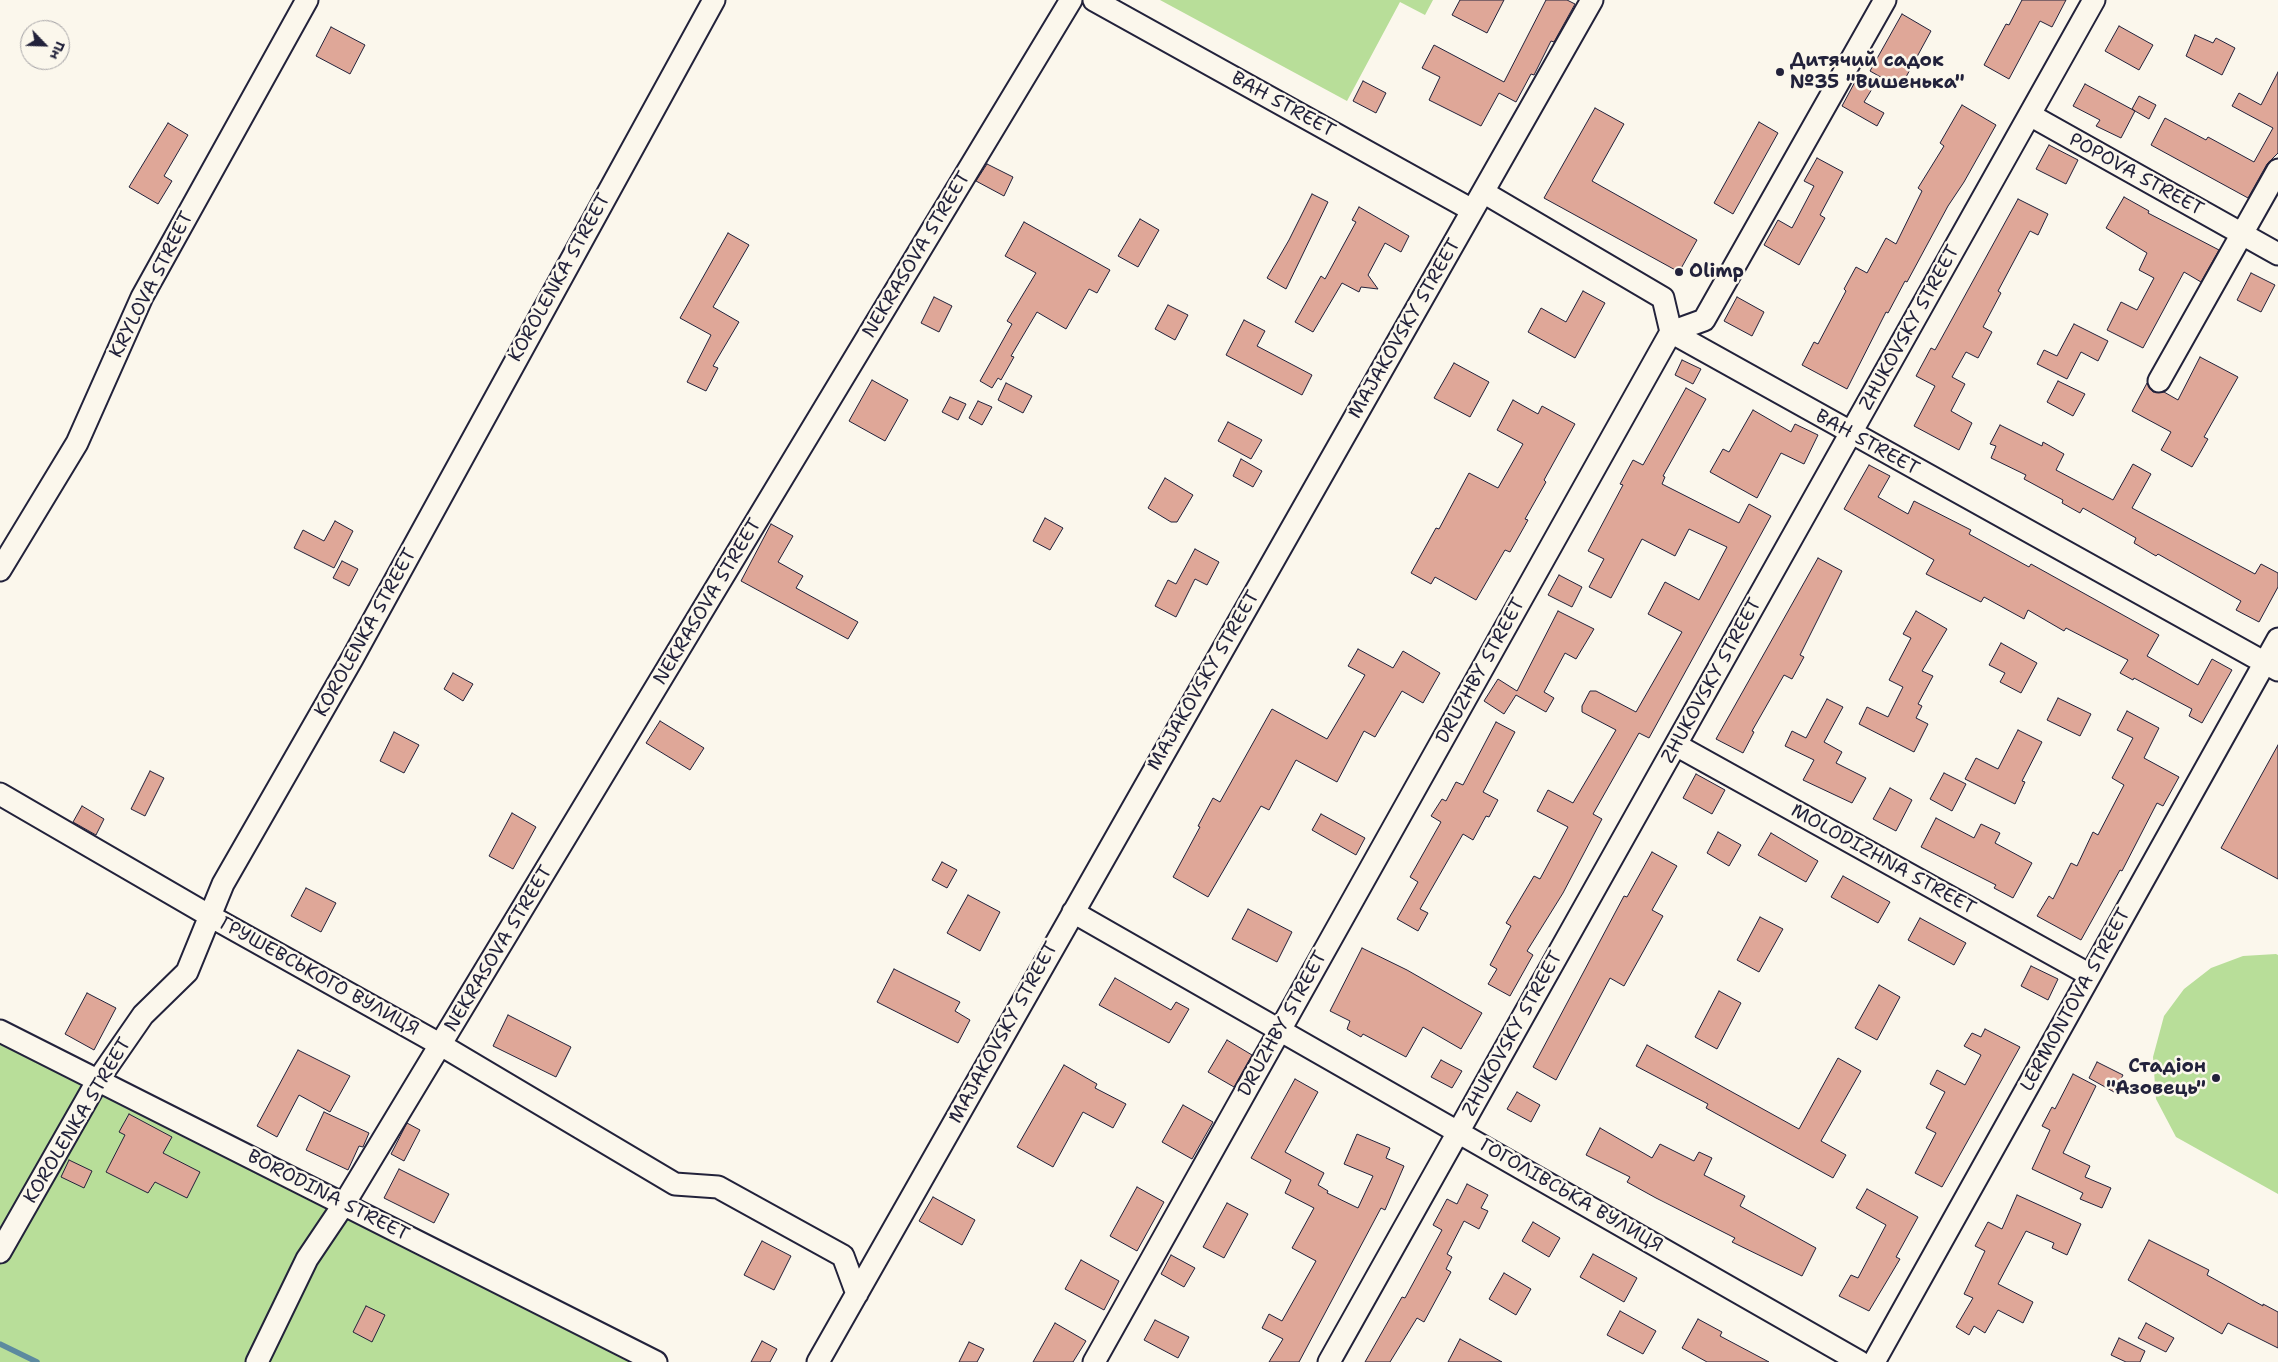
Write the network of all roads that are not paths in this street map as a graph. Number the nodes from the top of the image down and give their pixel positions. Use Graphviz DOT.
graph roads {
  1 [pos="306,0"];
  2 [pos="714,0"];
  3 [pos="1071,0"];
  4 [pos="1592,0"];
  5 [pos="1886,0"];
  6 [pos="2094,0"];
  7 [pos="1108,3"];
  8 [pos="2030,115"];
  9 [pos="2278,170"];
  10 [pos="1483,192"];
  11 [pos="1472,210"];
  12 [pos="2243,235"];
  13 [pos="2278,254"];
  14 [pos="1671,332"];
  15 [pos="2159,381"];
  16 [pos="1851,434"];
  17 [pos="0,570"];
  18 [pos="2278,639"];
  19 [pos="2271,666"];
  20 [pos="1676,744"];
  21 [pos="0,794"];
  22 [pos="1073,912"];
  23 [pos="210,916"];
  24 [pos="2090,975"];
  25 [pos="1280,1030"];
  26 [pos="0,1031"];
  27 [pos="441,1045"];
  28 [pos="98,1080"];
  29 [pos="1458,1132"];
  30 [pos="344,1204"];
  31 [pos="0,1252"];
  32 [pos="857,1294"];
  33 [pos="257,1362"];
  34 [pos="656,1362"];
  35 [pos="818,1362"];
  36 [pos="1094,1362"];
  37 [pos="1329,1362"];
  38 [pos="1860,1362"];
  39 [pos="1874,1362"];
  1 -- 17 [label="street, KRYLOVA STREET"];
  2 -- 23 [label="street, KOROLENKA STREET"];
  3 -- 27 [label="street, NEKRASOVA STREET"];
  4 -- 10 [label="street, MAJAKOVSKY STREET"];
  5 -- 14 [label="street"];
  6 -- 8 [label="street, ZHUKOVSKY STREET"];
  7 -- 11 [label="street, BAH STREET"];
  8 -- 12 [label="street, POPOVA STREET"];
  8 -- 16 [label="street, ZHUKOVSKY STREET"];
  9 -- 12 [label="street"];
  10 -- 11 [label="street, MAJAKOVSKY STREET"];
  10 -- 14 [label="street"];
  11 -- 22 [label="street, MAJAKOVSKY STREET"];
  12 -- 13 [label="street, POPOVA STREET"];
  12 -- 15 [label="street"];
  14 -- 16 [label="street, BAH STREET"];
  14 -- 25 [label="street, DRUZHBY STREET"];
  16 -- 19 [label="street, BAH STREET"];
  16 -- 20 [label="street, ZHUKOVSKY STREET"];
  18 -- 19 [label="street, LERMONTOVA STREET"];
  19 -- 24 [label="street, LERMONTOVA STREET"];
  20 -- 24 [label="street, MOLODIZHNA STREET"];
  20 -- 29 [label="street, ZHUKOVSKY STREET"];
  21 -- 23 [label="street, ГРУШЕВСЬКОГО ВУЛИЦЯ"];
  22 -- 25 [label="street, ГОГОЛІВСЬКА ВУЛИЦЯ"];
  22 -- 32 [label="street, MAJAKOVSKY STREET"];
  23 -- 27 [label="street, ГРУШЕВСЬКОГО ВУЛИЦЯ"];
  23 -- 28 [label="street, KOROLENKA STREET"];
  24 -- 39 [label="street, LERMONTOVA STREET"];
  25 -- 29 [label="street, ГОГОЛІВСЬКА ВУЛИЦЯ"];
  25 -- 36 [label="street, DRUZHBY STREET"];
  26 -- 28 [label="street, BORODINA STREET"];
  27 -- 30 [label="street, NEKRASOVA STREET"];
  27 -- 32 [label="street, ГРУШЕВСЬКОГО ВУЛИЦЯ"];
  28 -- 30 [label="street, BORODINA STREET"];
  28 -- 31 [label="street, KOROLENKA STREET"];
  29 -- 37 [label="street, ZHUKOVSKY STREET"];
  29 -- 38 [label="street, ГОГОЛІВСЬКА ВУЛИЦЯ"];
  30 -- 33 [label="street, NEKRASOVA STREET"];
  30 -- 34 [label="street, BORODINA STREET"];
  32 -- 35 [label="street, MAJAKOVSKY STREET"];
}
